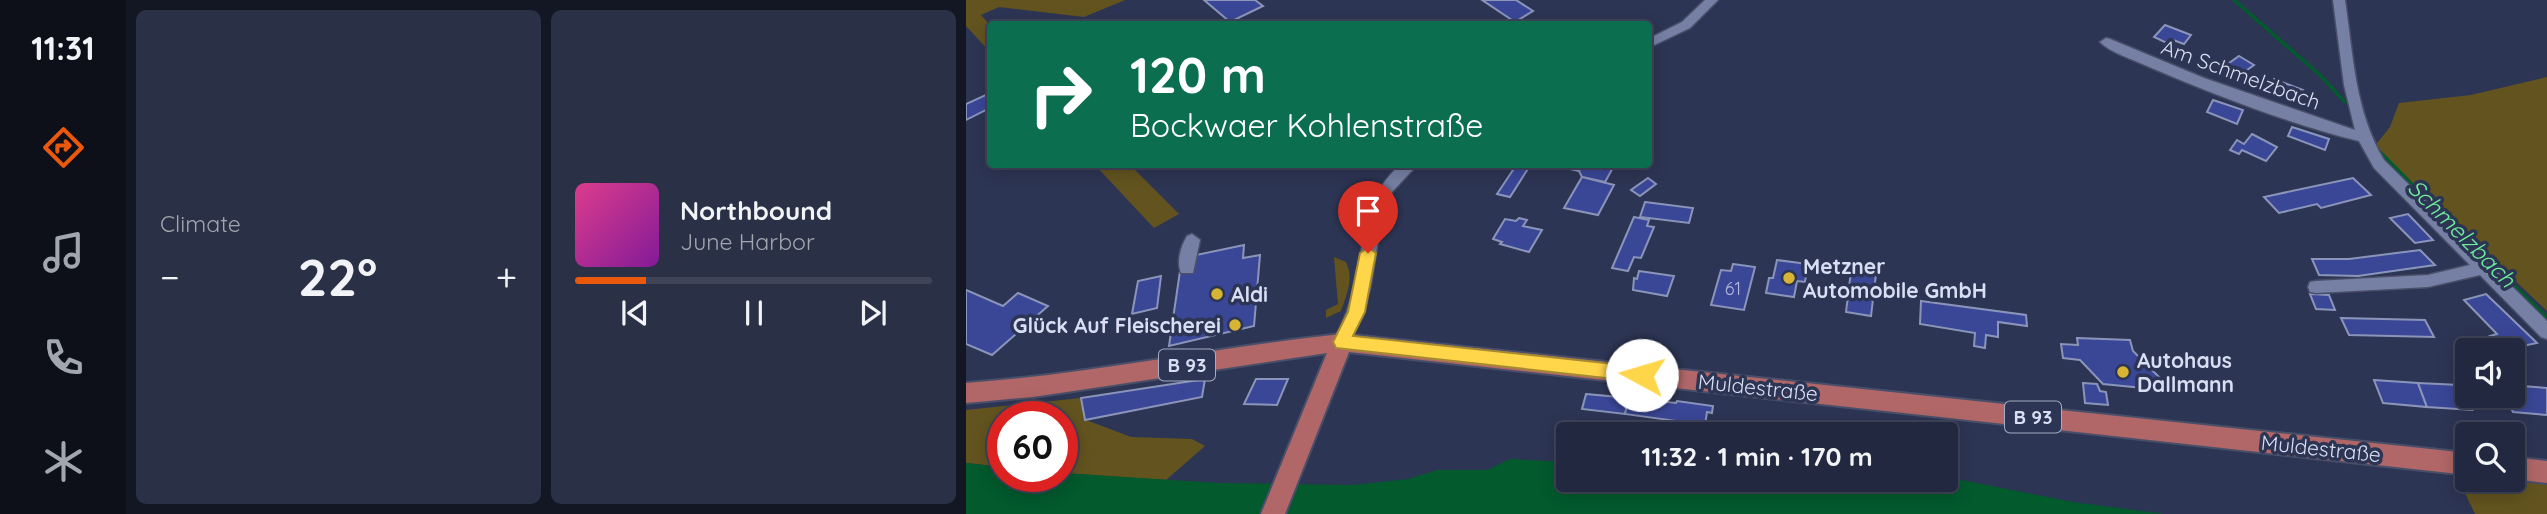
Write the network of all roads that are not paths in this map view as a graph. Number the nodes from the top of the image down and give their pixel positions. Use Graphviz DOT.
graph roads {
  1 [pos="1712,0"];
  2 [pos="2339,0"];
  3 [pos="1652,42"];
  4 [pos="2106,42"];
  5 [pos="2363,137"];
  6 [pos="1407,168"];
  7 [pos="1192,240"];
  8 [pos="2483,268"];
  9 [pos="1187,270"];
  10 [pos="2316,287"];
  11 [pos="2547,332"];
  12 [pos="1342,342"];
  13 [pos="966,393"];
  14 [pos="2455,463"];
  15 [pos="2525,469"];
  16 [pos="2547,472"];
  17 [pos="1273,514"];
  1 -- 3 [label="street"];
  2 -- 5 [label="street, Am Schmelzbach"];
  4 -- 5 [label="street, Am Schmelzbach"];
  5 -- 8 [label="street, Am Schmelzbach"];
  6 -- 12 [label="street"];
  7 -- 9 [label="street"];
  8 -- 10 [label="street"];
  8 -- 11 [label="street, Am Schmelzbach"];
  12 -- 13 [label="main road, Muldestraße / B 93"];
  12 -- 14 [label="main road, Muldestraße / B 93"];
  12 -- 17 [label="main road"];
  15 -- 16 [label="main road"];
}
